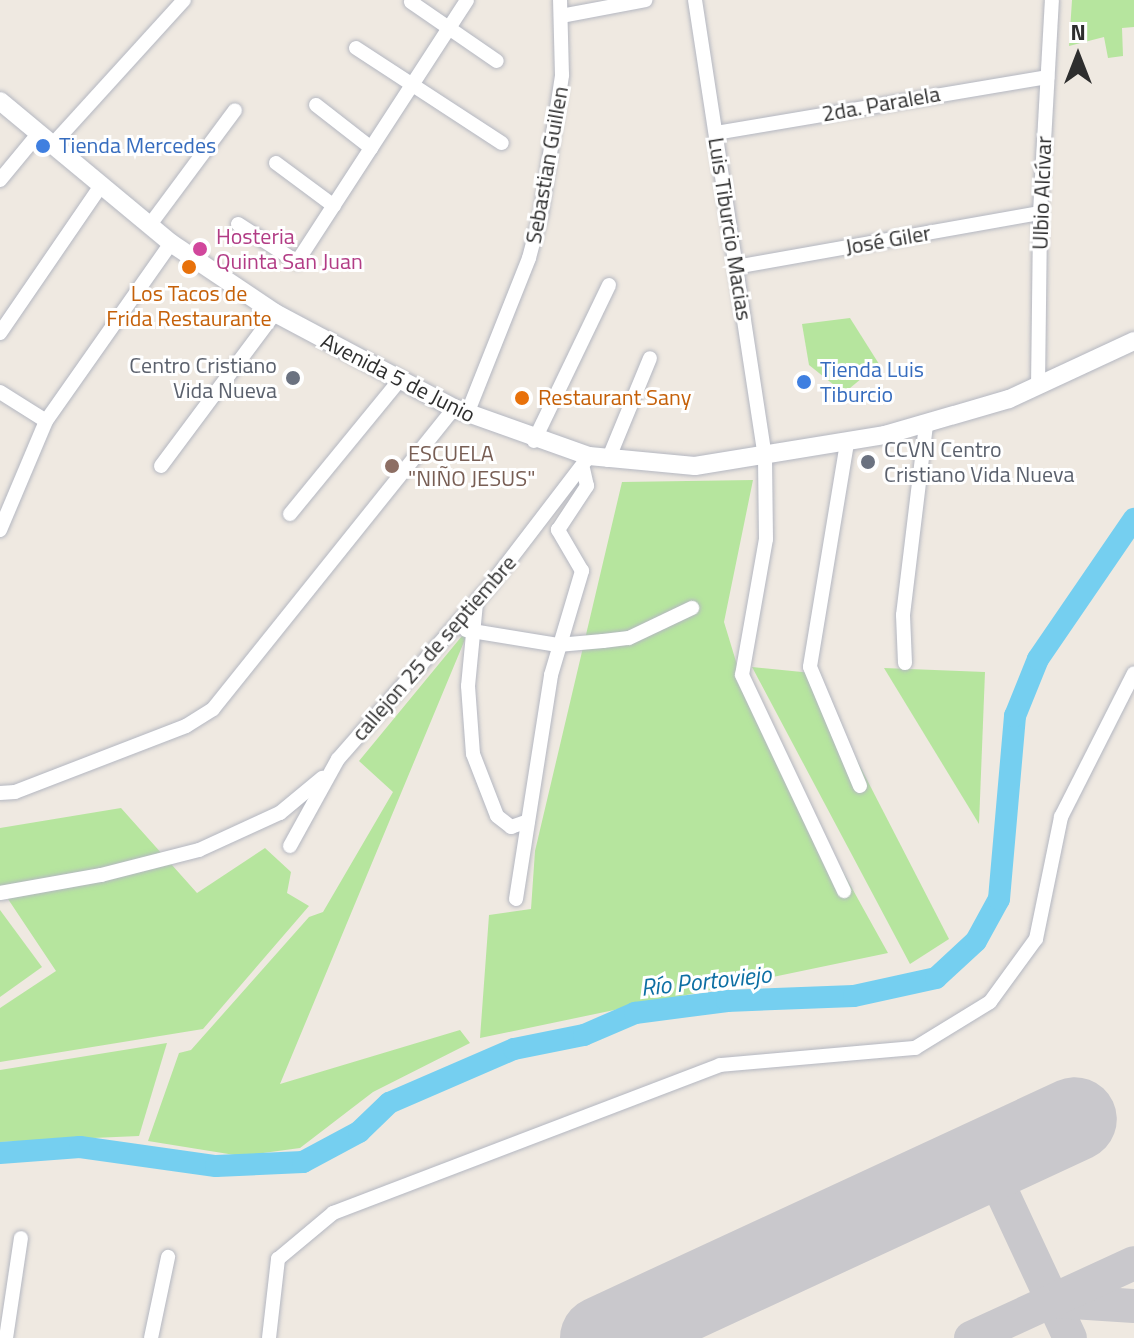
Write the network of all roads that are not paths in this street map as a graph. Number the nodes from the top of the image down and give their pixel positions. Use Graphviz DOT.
graph roads {
  1 [pos="184,0"];
  2 [pos="467,0"];
  3 [pos="560,0"];
  4 [pos="646,0"];
  5 [pos="695,0"];
  6 [pos="1052,0"];
  7 [pos="411,2"];
  8 [pos="561,16"];
  9 [pos="447,30"];
  10 [pos="356,48"];
  11 [pos="497,61"];
  12 [pos="1047,77"];
  13 [pos="410,87"];
  14 [pos="0,101"];
  15 [pos="316,105"];
  16 [pos="235,110"];
  17 [pos="716,133"];
  18 [pos="45,140"];
  19 [pos="502,143"];
  20 [pos="371,148"];
  21 [pos="276,163"];
  22 [pos="0,180"];
  23 [pos="100,187"];
  24 [pos="334,206"];
  25 [pos="1040,213"];
  26 [pos="238,224"];
  27 [pos="149,226"];
  28 [pos="171,243"];
  29 [pos="736,267"];
  30 [pos="609,285"];
  31 [pos="275,313"];
  32 [pos="0,333"];
  33 [pos="1134,341"];
  34 [pos="650,358"];
  35 [pos="399,381"];
  36 [pos="1038,387"];
  37 [pos="0,392"];
  38 [pos="460,411"];
  39 [pos="46,421"];
  40 [pos="926,425"];
  41 [pos="534,441"];
  42 [pos="847,443"];
  43 [pos="765,458"];
  44 [pos="608,460"];
  45 [pos="586,462"];
  46 [pos="161,466"];
  47 [pos="290,514"];
  48 [pos="0,530"];
  49 [pos="477,601"];
  50 [pos="692,608"];
  51 [pos="454,628"];
  52 [pos="473,631"];
  53 [pos="558,645"];
  54 [pos="905,663"];
  55 [pos="1134,673"];
  56 [pos="328,772"];
  57 [pos="860,786"];
  58 [pos="0,793"];
  59 [pos="528,821"];
  60 [pos="290,846"];
  61 [pos="844,891"];
  62 [pos="0,893"];
  63 [pos="516,899"];
  64 [pos="21,1238"];
  65 [pos="168,1257"];
  66 [pos="6,1338"];
  67 [pos="151,1338"];
  68 [pos="269,1338"];
  1 -- 18 [label="street"];
  2 -- 9 [label="street"];
  3 -- 8 [label="street, Sebastian Guillen"];
  4 -- 8 [label="street"];
  5 -- 17 [label="street, Luis Tiburcio Macias"];
  6 -- 12 [label="street, Ulbio Alcívar"];
  7 -- 9 [label="street"];
  8 -- 38 [label="street, Sebastian Guillen"];
  9 -- 11 [label="street"];
  9 -- 13 [label="street"];
  10 -- 13 [label="street"];
  12 -- 17 [label="street, 2da. Paralela"];
  12 -- 25 [label="street, Ulbio Alcívar"];
  13 -- 19 [label="street"];
  13 -- 20 [label="street"];
  14 -- 18 [label="street, Avenida 5 de Junio"];
  15 -- 20 [label="street"];
  16 -- 27 [label="street"];
  17 -- 29 [label="street, Luis Tiburcio Macias"];
  18 -- 22 [label="street"];
  18 -- 23 [label="street, Avenida 5 de Junio"];
  20 -- 24 [label="street"];
  21 -- 24 [label="street"];
  23 -- 27 [label="street, Avenida 5 de Junio"];
  23 -- 32 [label="street"];
  24 -- 26 [label="street"];
  25 -- 29 [label="street, José Giler"];
  25 -- 36 [label="street, Ulbio Alcívar"];
  27 -- 28 [label="street, Avenida 5 de Junio"];
  28 -- 31 [label="street, Avenida 5 de Junio"];
  28 -- 39 [label="street"];
  29 -- 43 [label="street, Luis Tiburcio Macias"];
  30 -- 41 [label="street"];
  31 -- 35 [label="street, Avenida 5 de Junio"];
  31 -- 46 [label="street"];
  33 -- 36 [label="street, Avenida 5 de Junio"];
  34 -- 44 [label="street"];
  35 -- 38 [label="street, Avenida 5 de Junio"];
  35 -- 47 [label="street"];
  36 -- 40 [label="street, Avenida 5 de Junio"];
  37 -- 39 [label="street"];
  38 -- 41 [label="street, Avenida 5 de Junio"];
  38 -- 58 [label="street, Sebastian Guillen"];
  39 -- 48 [label="street"];
  40 -- 42 [label="street, Avenida 5 de Junio"];
  40 -- 54 [label="street"];
  41 -- 45 [label="street, Avenida 5 de Junio"];
  42 -- 43 [label="street, Avenida 5 de Junio"];
  42 -- 57 [label="street"];
  43 -- 44 [label="street, Avenida 5 de Junio"];
  43 -- 61 [label="street, Luis Tiburcio Macias"];
  44 -- 45 [label="street, Avenida 5 de Junio"];
  45 -- 49 [label="street, callejon 25 de septiembre"];
  45 -- 53 [label="street"];
  49 -- 51 [label="street, callejon 25 de septiembre"];
  49 -- 52 [label="street"];
  50 -- 53 [label="street"];
  51 -- 52 [label="street"];
  51 -- 56 [label="street, callejon 25 de septiembre"];
  52 -- 53 [label="street"];
  52 -- 59 [label="street"];
  53 -- 59 [label="street"];
  55 -- 68 [label="street"];
  56 -- 60 [label="street, callejon 25 de septiembre"];
  56 -- 62 [label="street"];
  59 -- 63 [label="street"];
  64 -- 66 [label="street"];
  65 -- 67 [label="street"];
}
